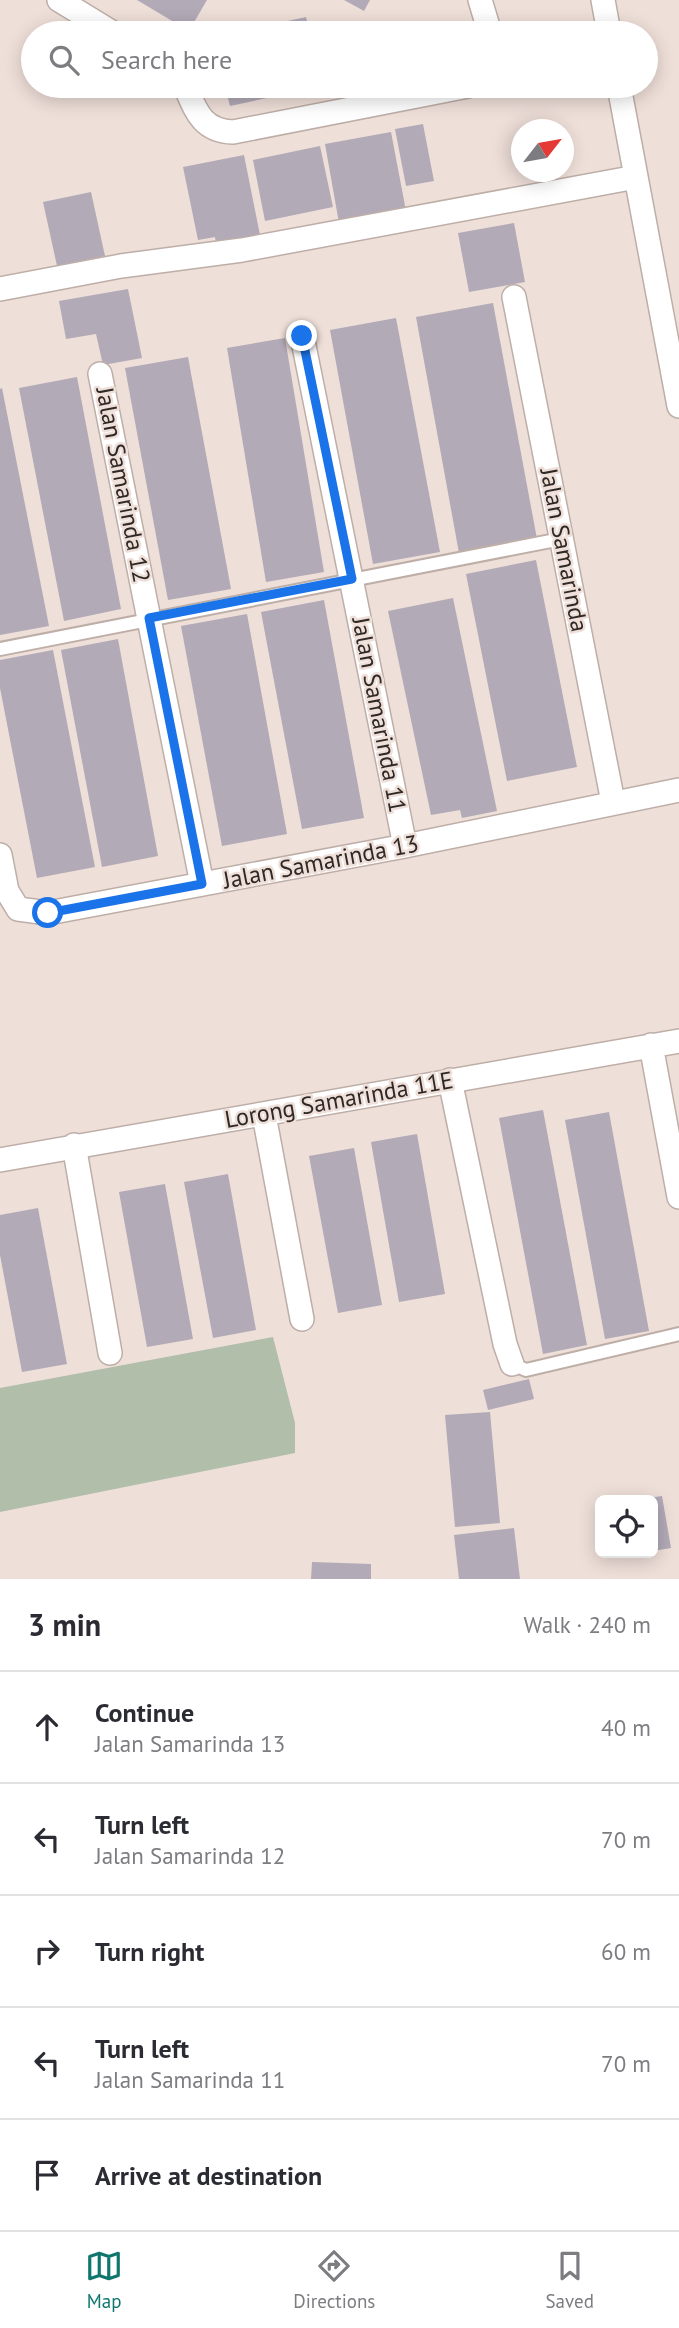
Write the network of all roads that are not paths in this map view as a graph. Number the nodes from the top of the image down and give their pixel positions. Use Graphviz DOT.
graph roads {
  1 [pos="59,0"];
  2 [pos="480,0"];
  3 [pos="603,0"];
  4 [pos="93,21"];
  5 [pos="486,21"];
  6 [pos="607,21"];
  7 [pos="191,98"];
  8 [pos="407,98"];
  9 [pos="619,98"];
  10 [pos="620,180"];
  11 [pos="0,289"];
  12 [pos="514,297"];
  13 [pos="302,336"];
  14 [pos="100,374"];
  15 [pos="679,406"];
  16 [pos="561,538"];
  17 [pos="352,579"];
  18 [pos="149,618"];
  19 [pos="0,649"];
  20 [pos="679,790"];
  21 [pos="613,802"];
  22 [pos="405,846"];
  23 [pos="0,855"];
  24 [pos="202,884"];
  25 [pos="679,1041"];
  26 [pos="650,1045"];
  27 [pos="450,1080"];
  28 [pos="264,1115"];
  29 [pos="74,1145"];
  30 [pos="0,1160"];
  31 [pos="679,1197"];
  32 [pos="302,1320"];
  33 [pos="679,1334"];
  34 [pos="110,1353"];
  35 [pos="512,1364"];
  1 -- 4 [label="street"];
  2 -- 5 [label="street"];
  3 -- 6 [label="street"];
  7 -- 8 [label="street"];
  9 -- 10 [label="street"];
  10 -- 11 [label="street"];
  10 -- 15 [label="street"];
  12 -- 16 [label="street, Jalan Samarinda"];
  13 -- 17 [label="street, Jalan Samarinda 11"];
  14 -- 18 [label="street, Jalan Samarinda 12"];
  16 -- 17 [label="lane"];
  16 -- 21 [label="street, Jalan Samarinda"];
  17 -- 18 [label="lane"];
  17 -- 22 [label="street, Jalan Samarinda 11"];
  18 -- 19 [label="lane"];
  18 -- 24 [label="street, Jalan Samarinda 12"];
  20 -- 21 [label="street, Jalan Samarinda 13"];
  21 -- 22 [label="street, Jalan Samarinda 13"];
  22 -- 24 [label="street, Jalan Samarinda 13"];
  23 -- 24 [label="street, Jalan Samarinda 13"];
  25 -- 26 [label="street, Lorong Samarinda 11E"];
  26 -- 27 [label="street, Lorong Samarinda 11E"];
  26 -- 31 [label="street"];
  27 -- 28 [label="street, Lorong Samarinda 11E"];
  27 -- 35 [label="street"];
  28 -- 29 [label="street, Lorong Samarinda 11E"];
  28 -- 32 [label="street"];
  29 -- 30 [label="street, Lorong Samarinda 11E"];
  29 -- 34 [label="street"];
  33 -- 35 [label="lane"];
}
